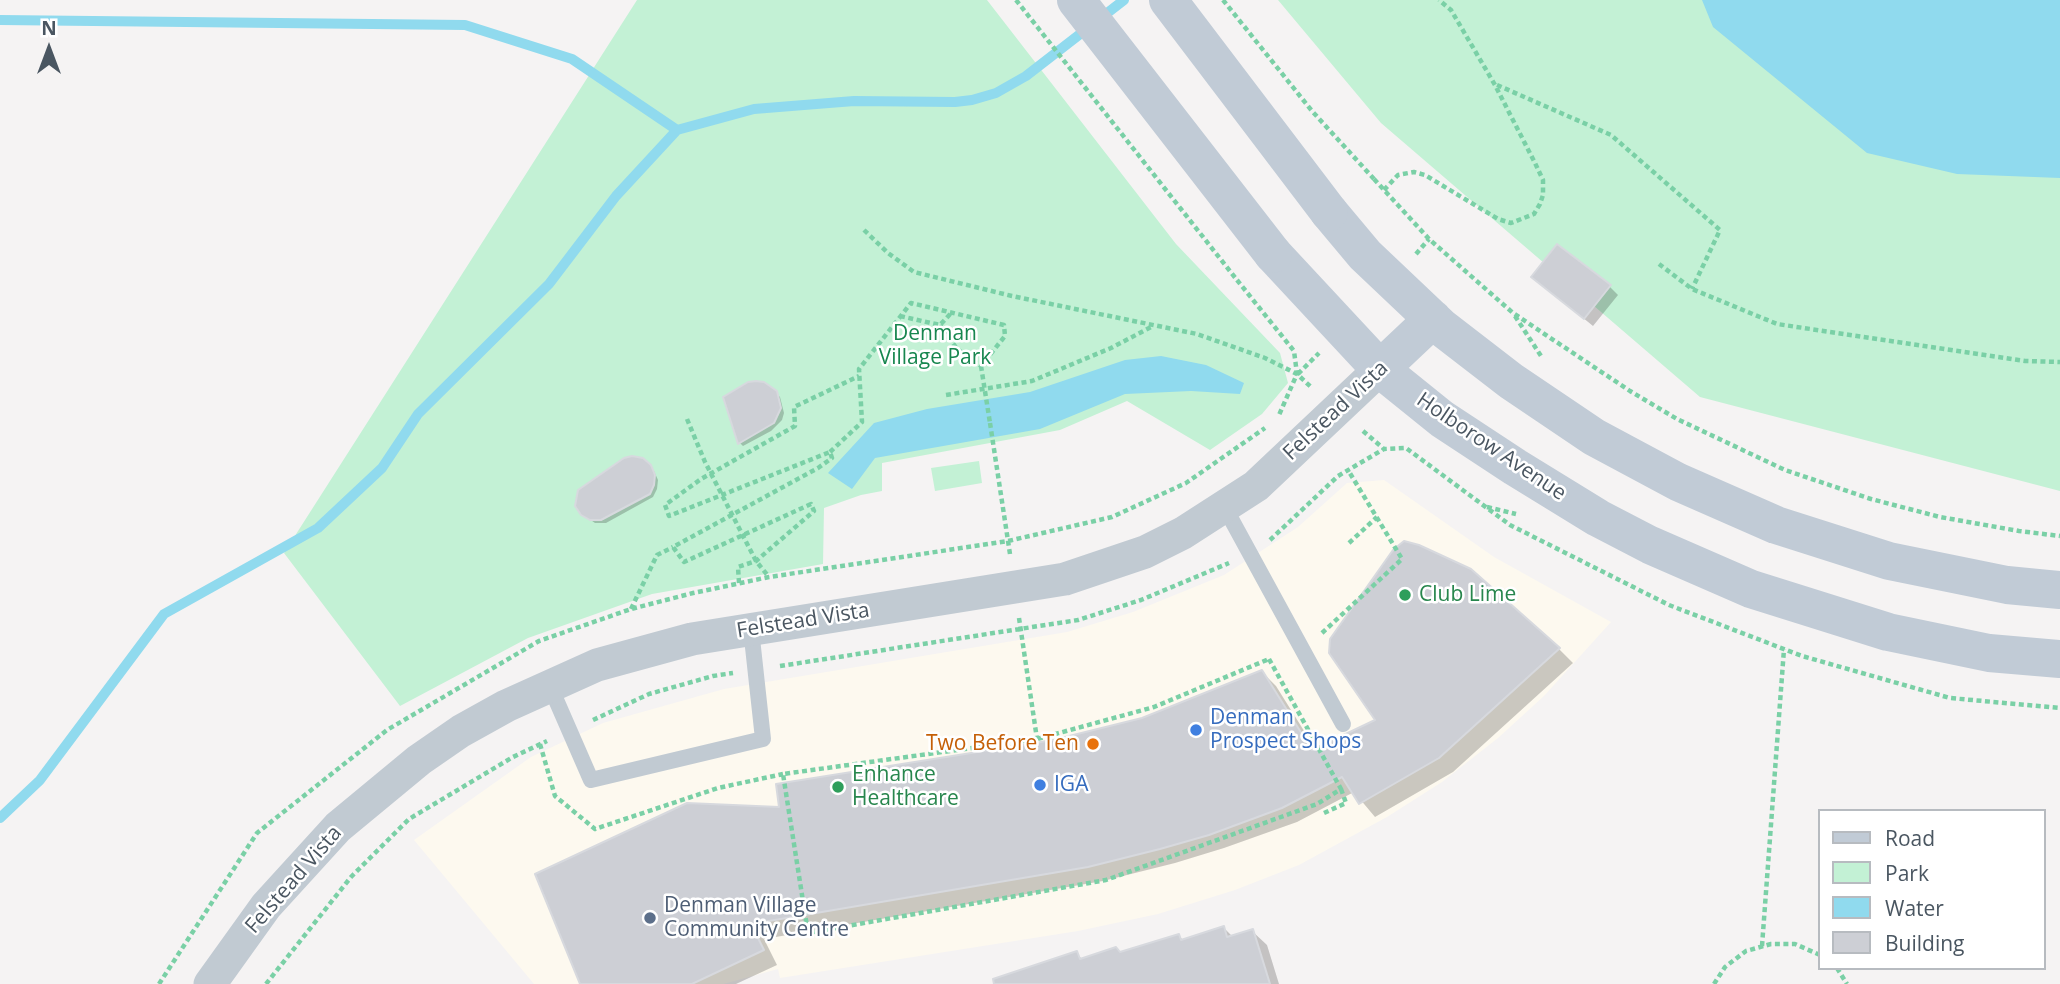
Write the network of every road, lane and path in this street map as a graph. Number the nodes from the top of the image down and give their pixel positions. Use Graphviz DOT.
graph roads {
  1 [pos="1016,0"];
  2 [pos="1076,0"];
  3 [pos="1168,0"];
  4 [pos="1223,0"];
  5 [pos="1439,0"];
  6 [pos="1452,0"];
  7 [pos="1451,10"];
  8 [pos="1495,85"];
  9 [pos="1384,190"];
  10 [pos="864,230"];
  11 [pos="1659,264"];
  12 [pos="1692,289"];
  13 [pos="952,312"];
  14 [pos="900,316"];
  15 [pos="1433,319"];
  16 [pos="940,325"];
  17 [pos="1154,325"];
  18 [pos="2060,362"];
  19 [pos="981,366"];
  20 [pos="1380,369"];
  21 [pos="1297,374"];
  22 [pos="859,376"];
  23 [pos="946,396"];
  24 [pos="687,419"];
  25 [pos="1276,419"];
  26 [pos="1265,427"];
  27 [pos="830,452"];
  28 [pos="1349,470"];
  29 [pos="711,474"];
  30 [pos="722,495"];
  31 [pos="1224,506"];
  32 [pos="732,515"];
  33 [pos="1377,517"];
  34 [pos="743,535"];
  35 [pos="2060,536"];
  36 [pos="1008,541"];
  37 [pos="1349,543"];
  38 [pos="673,547"];
  39 [pos="1251,554"];
  40 [pos="756,561"];
  41 [pos="739,583"];
  42 [pos="1015,587"];
  43 [pos="2060,590"];
  44 [pos="631,609"];
  45 [pos="751,629"];
  46 [pos="1021,630"];
  47 [pos="1301,643"];
  48 [pos="1784,649"];
  49 [pos="1269,659"];
  50 [pos="2060,659"];
  51 [pos="755,670"];
  52 [pos="550,686"];
  53 [pos="2060,708"];
  54 [pos="1343,724"];
  55 [pos="570,731"];
  56 [pos="1037,739"];
  57 [pos="1342,789"];
  58 [pos="1324,813"];
  59 [pos="1762,946"];
  60 [pos="1818,954"];
  61 [pos="210,984"];
  62 [pos="265,984"];
  63 [pos="1714,984"];
  1 -- 21 [label="path, bridge"];
  2 -- 20 [label="main road, Holborow Avenue, bridge"];
  3 -- 15 [label="main road, bridge"];
  4 -- 9 [label="path, bridge"];
  5 -- 7 [label="path"];
  6 -- 7 [label="path"];
  7 -- 8 [label="path"];
  8 -- 9 [label="path"];
  8 -- 12 [label="path"];
  9 -- 35 [label="path"];
  10 -- 17 [label="path"];
  11 -- 12 [label="path"];
  12 -- 18 [label="path"];
  13 -- 14 [label="path"];
  13 -- 16 [label="path"];
  13 -- 19 [label="path"];
  14 -- 16 [label="path"];
  14 -- 22 [label="path"];
  15 -- 20 [label="main road, Felstead Vista"];
  15 -- 43 [label="main road"];
  16 -- 19 [label="path"];
  17 -- 21 [label="path"];
  17 -- 23 [label="path"];
  19 -- 36 [label="path, bridge"];
  20 -- 31 [label="street, Felstead Vista"];
  20 -- 50 [label="main road, Holborow Avenue"];
  21 -- 25 [label="path"];
  22 -- 27 [label="path"];
  22 -- 29 [label="path"];
  24 -- 29 [label="path"];
  26 -- 36 [label="path"];
  27 -- 30 [label="path"];
  27 -- 32 [label="path"];
  28 -- 33 [label="path"];
  28 -- 39 [label="path"];
  28 -- 48 [label="path"];
  29 -- 30 [label="path"];
  29 -- 30 [label="path"];
  30 -- 32 [label="path"];
  31 -- 39 [label="lane"];
  31 -- 42 [label="street, Felstead Vista"];
  32 -- 34 [label="path"];
  32 -- 38 [label="path"];
  33 -- 37 [label="path"];
  33 -- 47 [label="path"];
  34 -- 38 [label="path"];
  34 -- 40 [label="path"];
  34 -- 40 [label="path"];
  36 -- 40 [label="path"];
  36 -- 42 [label="path"];
  38 -- 44 [label="path"];
  39 -- 46 [label="path"];
  39 -- 47 [label="lane"];
  40 -- 41 [label="path"];
  42 -- 45 [label="street, Felstead Vista"];
  42 -- 46 [label="path"];
  45 -- 51 [label="lane"];
  45 -- 52 [label="street, Felstead Vista"];
  46 -- 51 [label="path"];
  46 -- 56 [label="path"];
  47 -- 49 [label="path"];
  47 -- 54 [label="lane"];
  48 -- 53 [label="path"];
  48 -- 59 [label="path"];
  49 -- 56 [label="path"];
  49 -- 57 [label="path"];
  51 -- 55 [label="path"];
  51 -- 55 [label="lane"];
  52 -- 55 [label="lane"];
  52 -- 61 [label="street, Felstead Vista"];
  55 -- 62 [label="path"];
  56 -- 57 [label="path"];
  57 -- 58 [label="path"];
  59 -- 60 [label="path"];
  59 -- 63 [label="path"];
}
